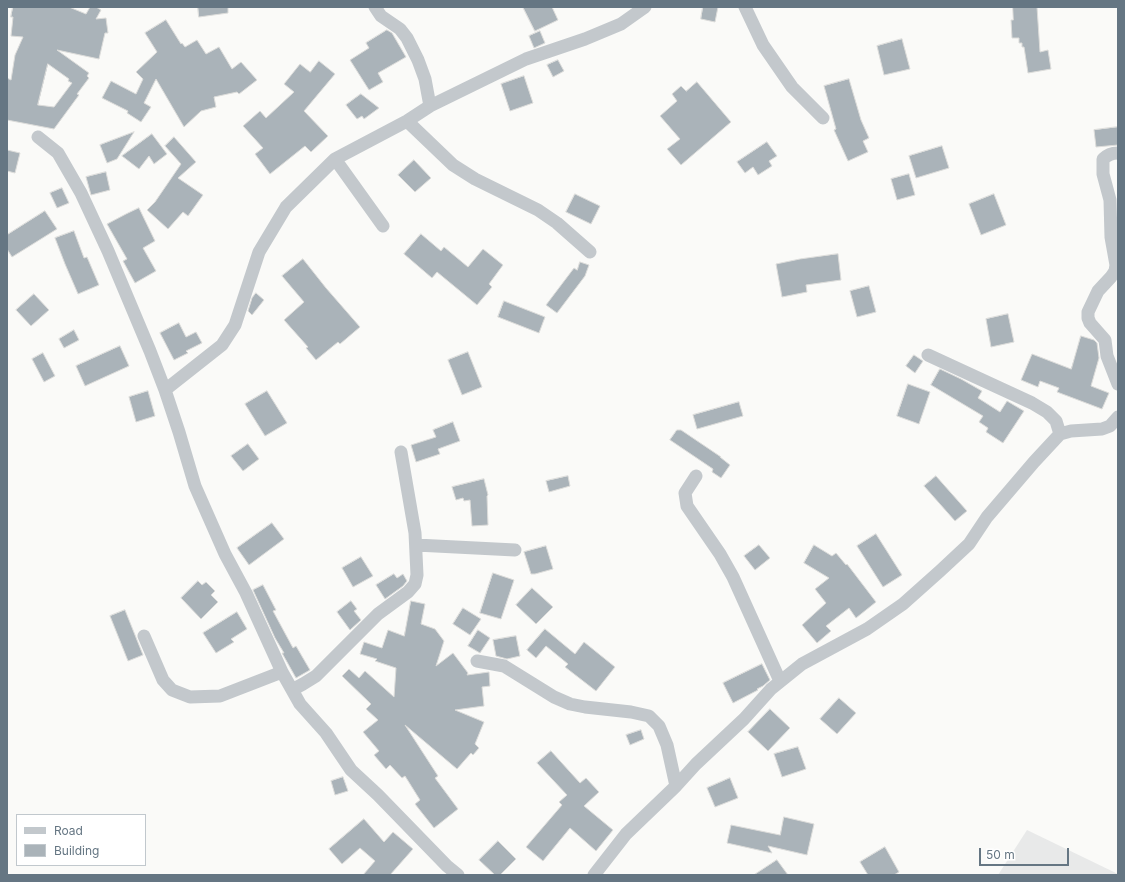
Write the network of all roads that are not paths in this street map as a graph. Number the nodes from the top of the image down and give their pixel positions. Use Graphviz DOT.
graph roads {
  1 [pos="375,7"];
  2 [pos="645,7"];
  3 [pos="745,7"];
  4 [pos="430,106"];
  5 [pos="823,118"];
  6 [pos="407,121"];
  7 [pos="38,137"];
  8 [pos="1118,153"];
  9 [pos="335,159"];
  10 [pos="383,226"];
  11 [pos="590,252"];
  12 [pos="928,355"];
  13 [pos="1118,384"];
  14 [pos="165,390"];
  15 [pos="1118,417"];
  16 [pos="1060,434"];
  17 [pos="401,452"];
  18 [pos="696,476"];
  19 [pos="416,545"];
  20 [pos="514,550"];
  21 [pos="144,636"];
  22 [pos="477,661"];
  23 [pos="282,672"];
  24 [pos="780,681"];
  25 [pos="292,690"];
  26 [pos="676,786"];
  27 [pos="458,875"];
  28 [pos="594,875"];
  1 -- 4 [label="street"];
  2 -- 4 [label="street"];
  3 -- 5 [label="street"];
  4 -- 6 [label="street"];
  6 -- 9 [label="street"];
  6 -- 11 [label="street"];
  7 -- 14 [label="street"];
  8 -- 13 [label="street"];
  9 -- 10 [label="street"];
  9 -- 14 [label="street"];
  12 -- 16 [label="street"];
  14 -- 23 [label="street"];
  15 -- 16 [label="street"];
  16 -- 24 [label="street"];
  17 -- 19 [label="street"];
  18 -- 24 [label="street"];
  19 -- 20 [label="street"];
  19 -- 25 [label="street"];
  21 -- 23 [label="street"];
  22 -- 26 [label="street"];
  23 -- 25 [label="street"];
  24 -- 26 [label="street"];
  25 -- 27 [label="street"];
  26 -- 28 [label="street"];
}
